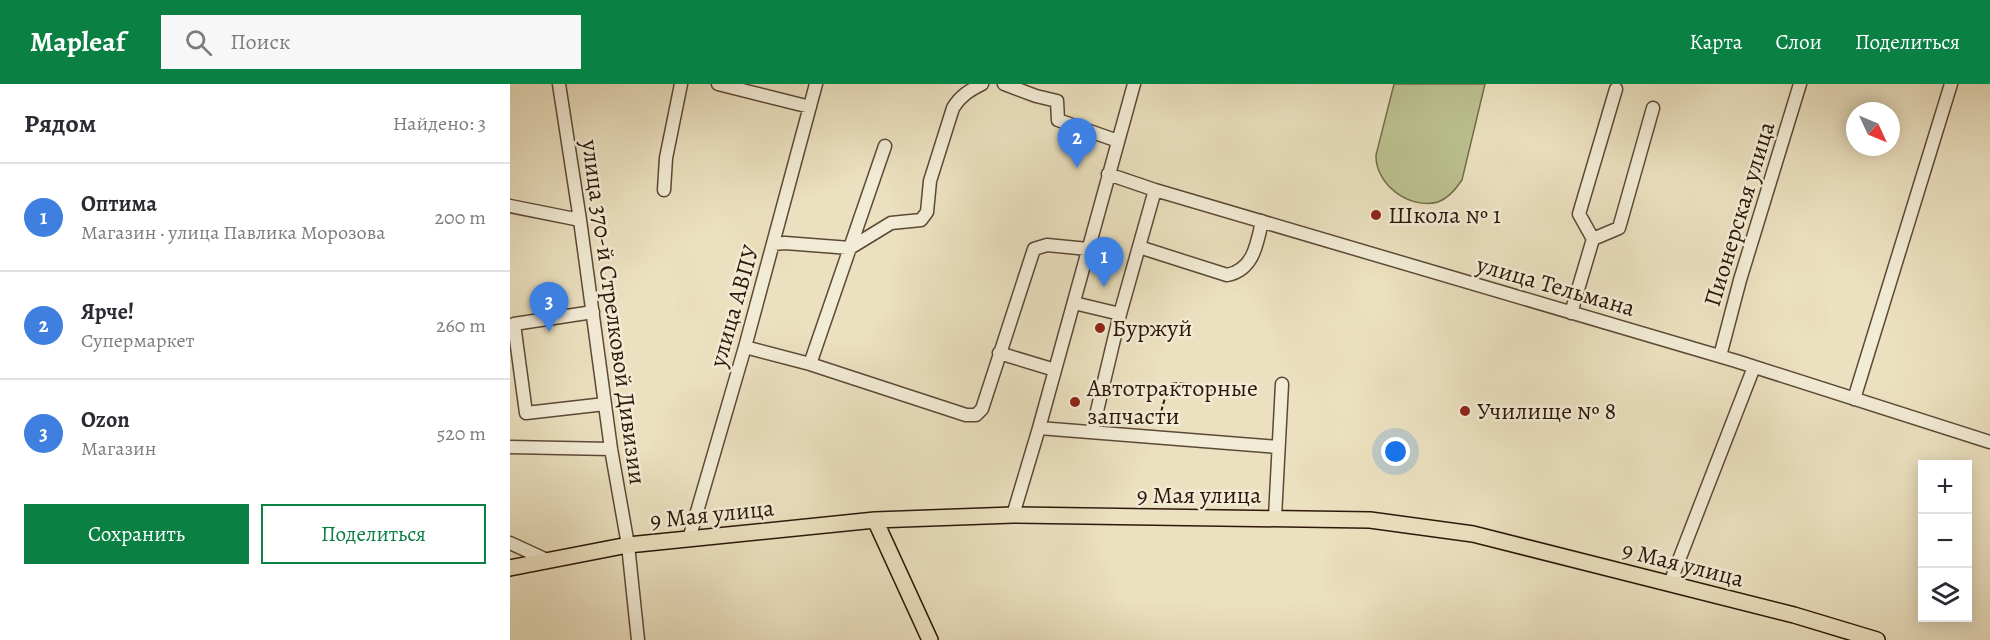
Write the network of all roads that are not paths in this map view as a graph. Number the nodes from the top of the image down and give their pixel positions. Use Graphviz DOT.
graph roads {
  1 [pos="560,84"];
  2 [pos="681,84"];
  3 [pos="718,84"];
  4 [pos="816,84"];
  5 [pos="982,84"];
  6 [pos="1004,84"];
  7 [pos="1134,84"];
  8 [pos="1800,84"];
  9 [pos="1952,84"];
  10 [pos="1616,89"];
  11 [pos="810,107"];
  12 [pos="1653,108"];
  13 [pos="1118,141"];
  14 [pos="885,146"];
  15 [pos="1108,174"];
  16 [pos="664,190"];
  17 [pos="1155,190"];
  18 [pos="510,206"];
  19 [pos="580,220"];
  20 [pos="1262,221"];
  21 [pos="1593,239"];
  22 [pos="773,244"];
  23 [pos="850,248"];
  24 [pos="1139,248"];
  25 [pos="1088,249"];
  26 [pos="1074,303"];
  27 [pos="592,312"];
  28 [pos="1571,313"];
  29 [pos="1120,314"];
  30 [pos="745,347"];
  31 [pos="999,353"];
  32 [pos="1720,356"];
  33 [pos="810,364"];
  34 [pos="1754,367"];
  35 [pos="1055,370"];
  36 [pos="1282,384"];
  37 [pos="1854,399"];
  38 [pos="605,404"];
  39 [pos="1039,428"];
  40 [pos="1092,432"];
  41 [pos="1990,442"];
  42 [pos="510,447"];
  43 [pos="1278,447"];
  44 [pos="611,449"];
  45 [pos="1013,515"];
  46 [pos="1275,518"];
  47 [pos="875,520"];
  48 [pos="689,539"];
  49 [pos="510,543"];
  50 [pos="628,545"];
  51 [pos="549,561"];
  52 [pos="510,568"];
  53 [pos="1670,584"];
  54 [pos="638,640"];
  55 [pos="930,640"];
  56 [pos="1877,640"];
  1 -- 19 [label="street, улица 370-й Стрелковой Дивизии"];
  2 -- 16 [label="street"];
  3 -- 11 [label="street"];
  4 -- 11 [label="street, улица АВПУ"];
  5 -- 23 [label="street"];
  6 -- 13 [label="street"];
  7 -- 13 [label="street"];
  8 -- 32 [label="street, Пионерская улица"];
  9 -- 37 [label="street"];
  10 -- 21 [label="street"];
  11 -- 22 [label="street, улица АВПУ"];
  12 -- 21 [label="street"];
  13 -- 15 [label="street"];
  14 -- 23 [label="street"];
  15 -- 17 [label="street, улица Тельмана"];
  15 -- 25 [label="street"];
  17 -- 20 [label="street, улица Тельмана"];
  17 -- 24 [label="street"];
  18 -- 19 [label="street"];
  19 -- 27 [label="street, улица 370-й Стрелковой Дивизии"];
  20 -- 24 [label="street"];
  20 -- 28 [label="street, улица Тельмана"];
  21 -- 28 [label="street"];
  22 -- 23 [label="street"];
  22 -- 30 [label="street, улица АВПУ"];
  23 -- 33 [label="street"];
  24 -- 29 [label="street"];
  25 -- 26 [label="street"];
  25 -- 31 [label="street"];
  26 -- 29 [label="street"];
  26 -- 35 [label="street"];
  27 -- 38 [label="street, улица 370-й Стрелковой Дивизии"];
  27 -- 38 [label="street"];
  28 -- 32 [label="street, улица Тельмана"];
  29 -- 40 [label="street"];
  30 -- 33 [label="street"];
  30 -- 48 [label="street, улица АВПУ"];
  31 -- 33 [label="street"];
  31 -- 35 [label="street"];
  32 -- 34 [label="street, улица Тельмана"];
  34 -- 37 [label="street, улица Тельмана"];
  34 -- 53 [label="street"];
  35 -- 39 [label="street"];
  36 -- 43 [label="street"];
  37 -- 41 [label="street, улица Тельмана"];
  38 -- 44 [label="street, улица 370-й Стрелковой Дивизии"];
  39 -- 40 [label="street"];
  39 -- 45 [label="street"];
  40 -- 43 [label="street"];
  42 -- 44 [label="street"];
  43 -- 46 [label="street"];
  44 -- 50 [label="street, улица 370-й Стрелковой Дивизии"];
  45 -- 46 [label="main road, 9 Мая улица"];
  45 -- 47 [label="main road, 9 Мая улица"];
  46 -- 53 [label="main road, 9 Мая улица"];
  47 -- 48 [label="main road, 9 Мая улица"];
  47 -- 55 [label="main road"];
  48 -- 50 [label="main road, 9 Мая улица"];
  49 -- 51 [label="street"];
  50 -- 51 [label="main road, 9 Мая улица"];
  50 -- 54 [label="street, улица 370-й Стрелковой Дивизии"];
  51 -- 52 [label="main road, 9 Мая улица"];
  53 -- 56 [label="main road, 9 Мая улица"];
}
